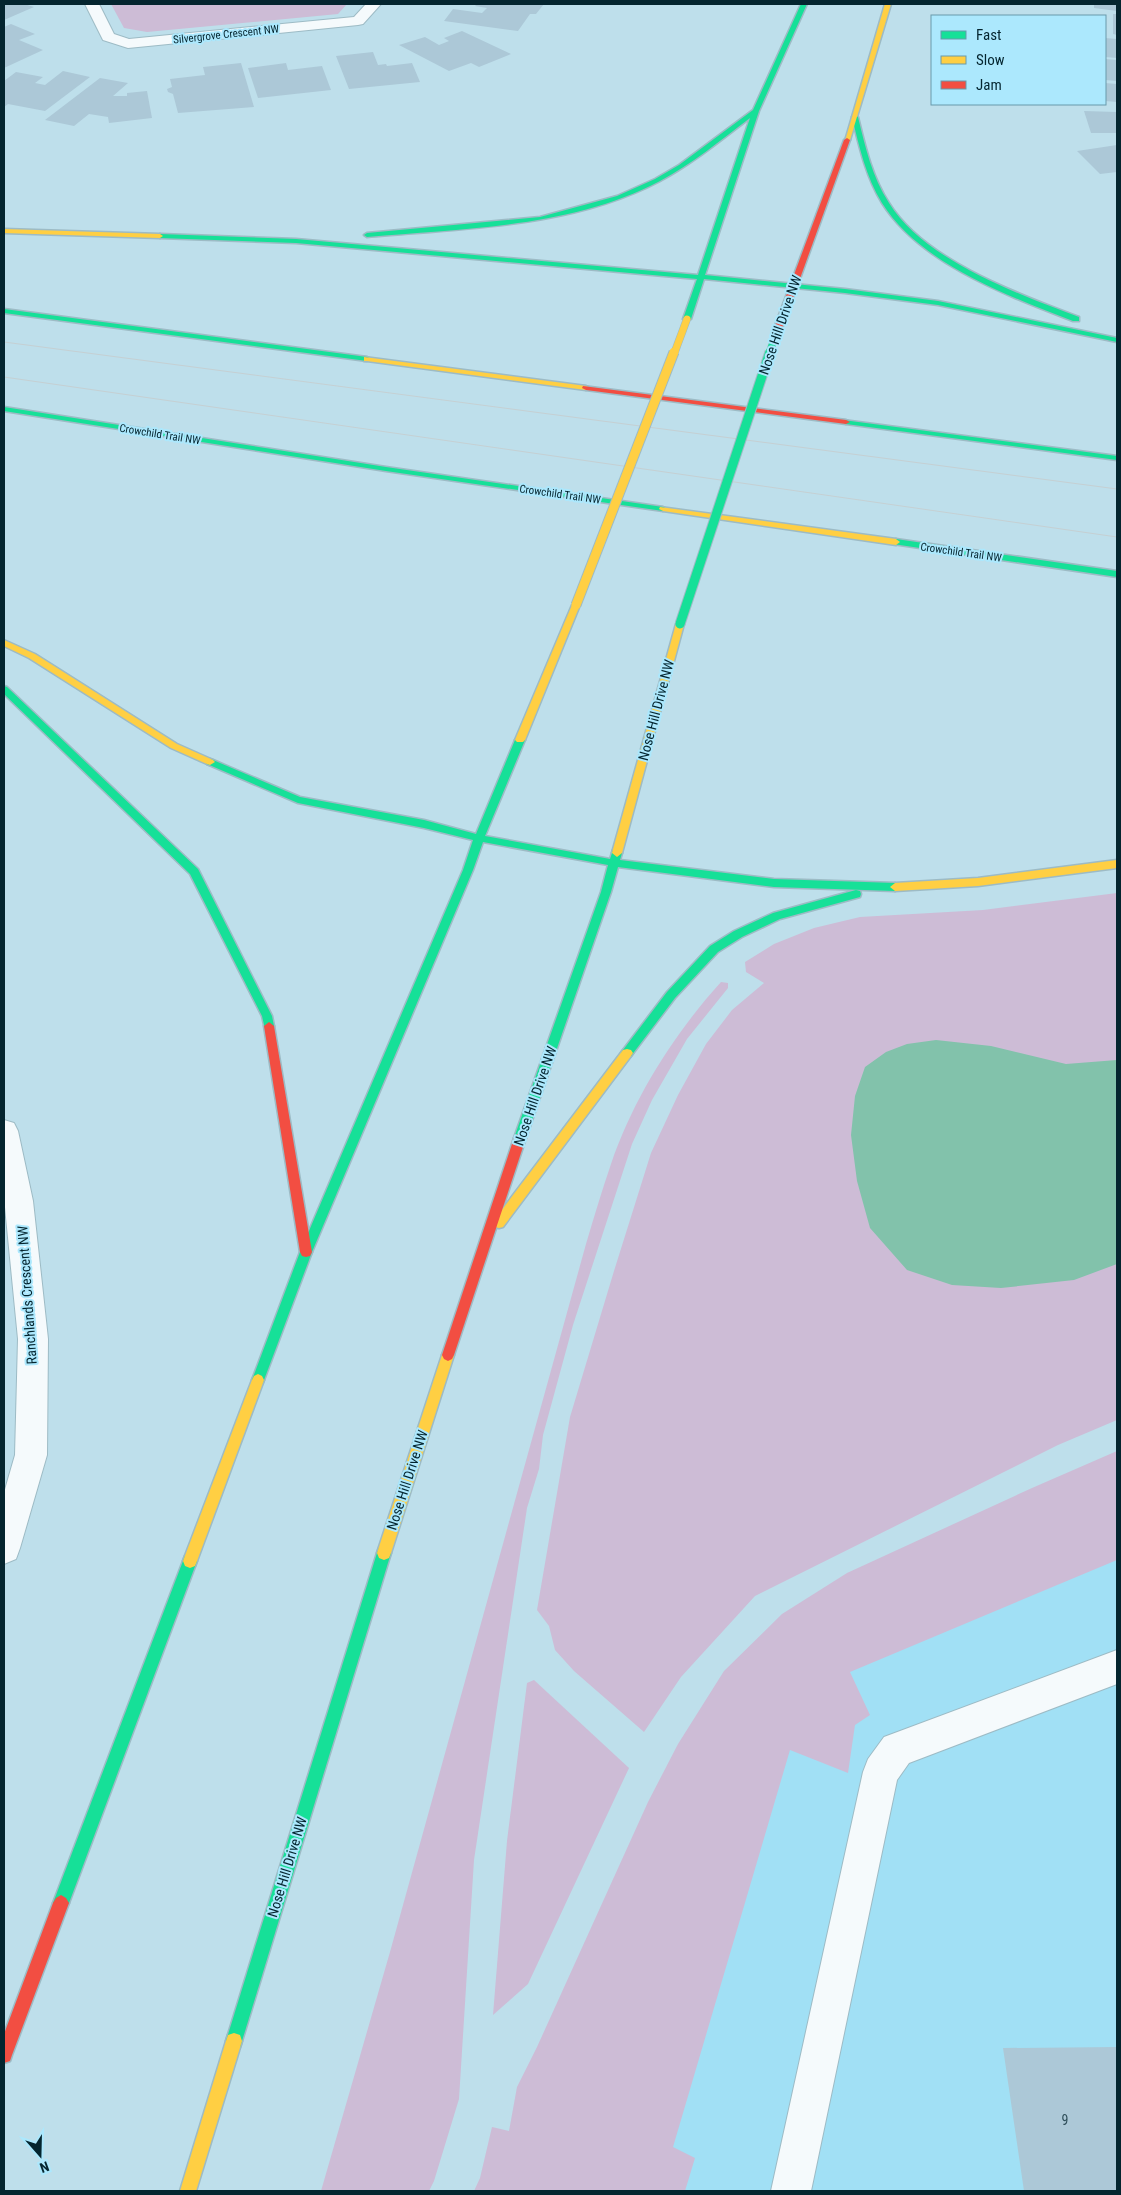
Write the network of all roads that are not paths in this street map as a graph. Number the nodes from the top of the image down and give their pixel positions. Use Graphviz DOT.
graph roads {
  1 [pos="92,4"];
  2 [pos="374,4"];
  3 [pos="804,4"];
  4 [pos="888,4"];
  5 [pos="756,111"];
  6 [pos="855,117"];
  7 [pos="4,231"];
  8 [pos="296,241"];
  9 [pos="701,277"];
  10 [pos="793,287"];
  11 [pos="4,310"];
  12 [pos="1117,334"];
  13 [pos="1117,340"];
  14 [pos="4,409"];
  15 [pos="1117,458"];
  16 [pos="1117,574"];
  17 [pos="4,643"];
  18 [pos="4,689"];
  19 [pos="479,838"];
  20 [pos="615,863"];
  21 [pos="1117,864"];
  22 [pos="879,888"];
  23 [pos="4,1131"];
  24 [pos="11,1203"];
  25 [pos="483,1245"];
  26 [pos="306,1252"];
  27 [pos="4,1548"];
  28 [pos="1117,1667"];
  29 [pos="4,2055"];
  30 [pos="188,2191"];
  31 [pos="791,2191"];
  1 -- 2 [label="street, Silvergrove Crescent NW"];
  3 -- 5 [label="main road"];
  4 -- 6 [label="main road, Nose Hill Drive NW"];
  5 -- 8 [label="main road"];
  5 -- 9 [label="main road"];
  6 -- 10 [label="main road, Nose Hill Drive NW"];
  6 -- 12 [label="main road"];
  7 -- 8 [label="main road"];
  8 -- 9 [label="main road"];
  9 -- 10 [label="main road"];
  9 -- 19 [label="main road, bridge"];
  10 -- 13 [label="main road"];
  10 -- 20 [label="main road, Nose Hill Drive NW, bridge"];
  11 -- 15 [label="main road"];
  14 -- 16 [label="main road, Crowchild Trail NW"];
  17 -- 19 [label="main road"];
  18 -- 26 [label="main road"];
  19 -- 20 [label="main road"];
  19 -- 26 [label="main road"];
  20 -- 22 [label="main road"];
  20 -- 25 [label="main road, Nose Hill Drive NW"];
  21 -- 22 [label="main road"];
  22 -- 25 [label="main road"];
  23 -- 24 [label="street, Ranchlands Crescent NW"];
  24 -- 27 [label="street, Ranchlands Crescent NW"];
  25 -- 30 [label="main road, Nose Hill Drive NW"];
  26 -- 29 [label="main road"];
  28 -- 31 [label="street"];
}
